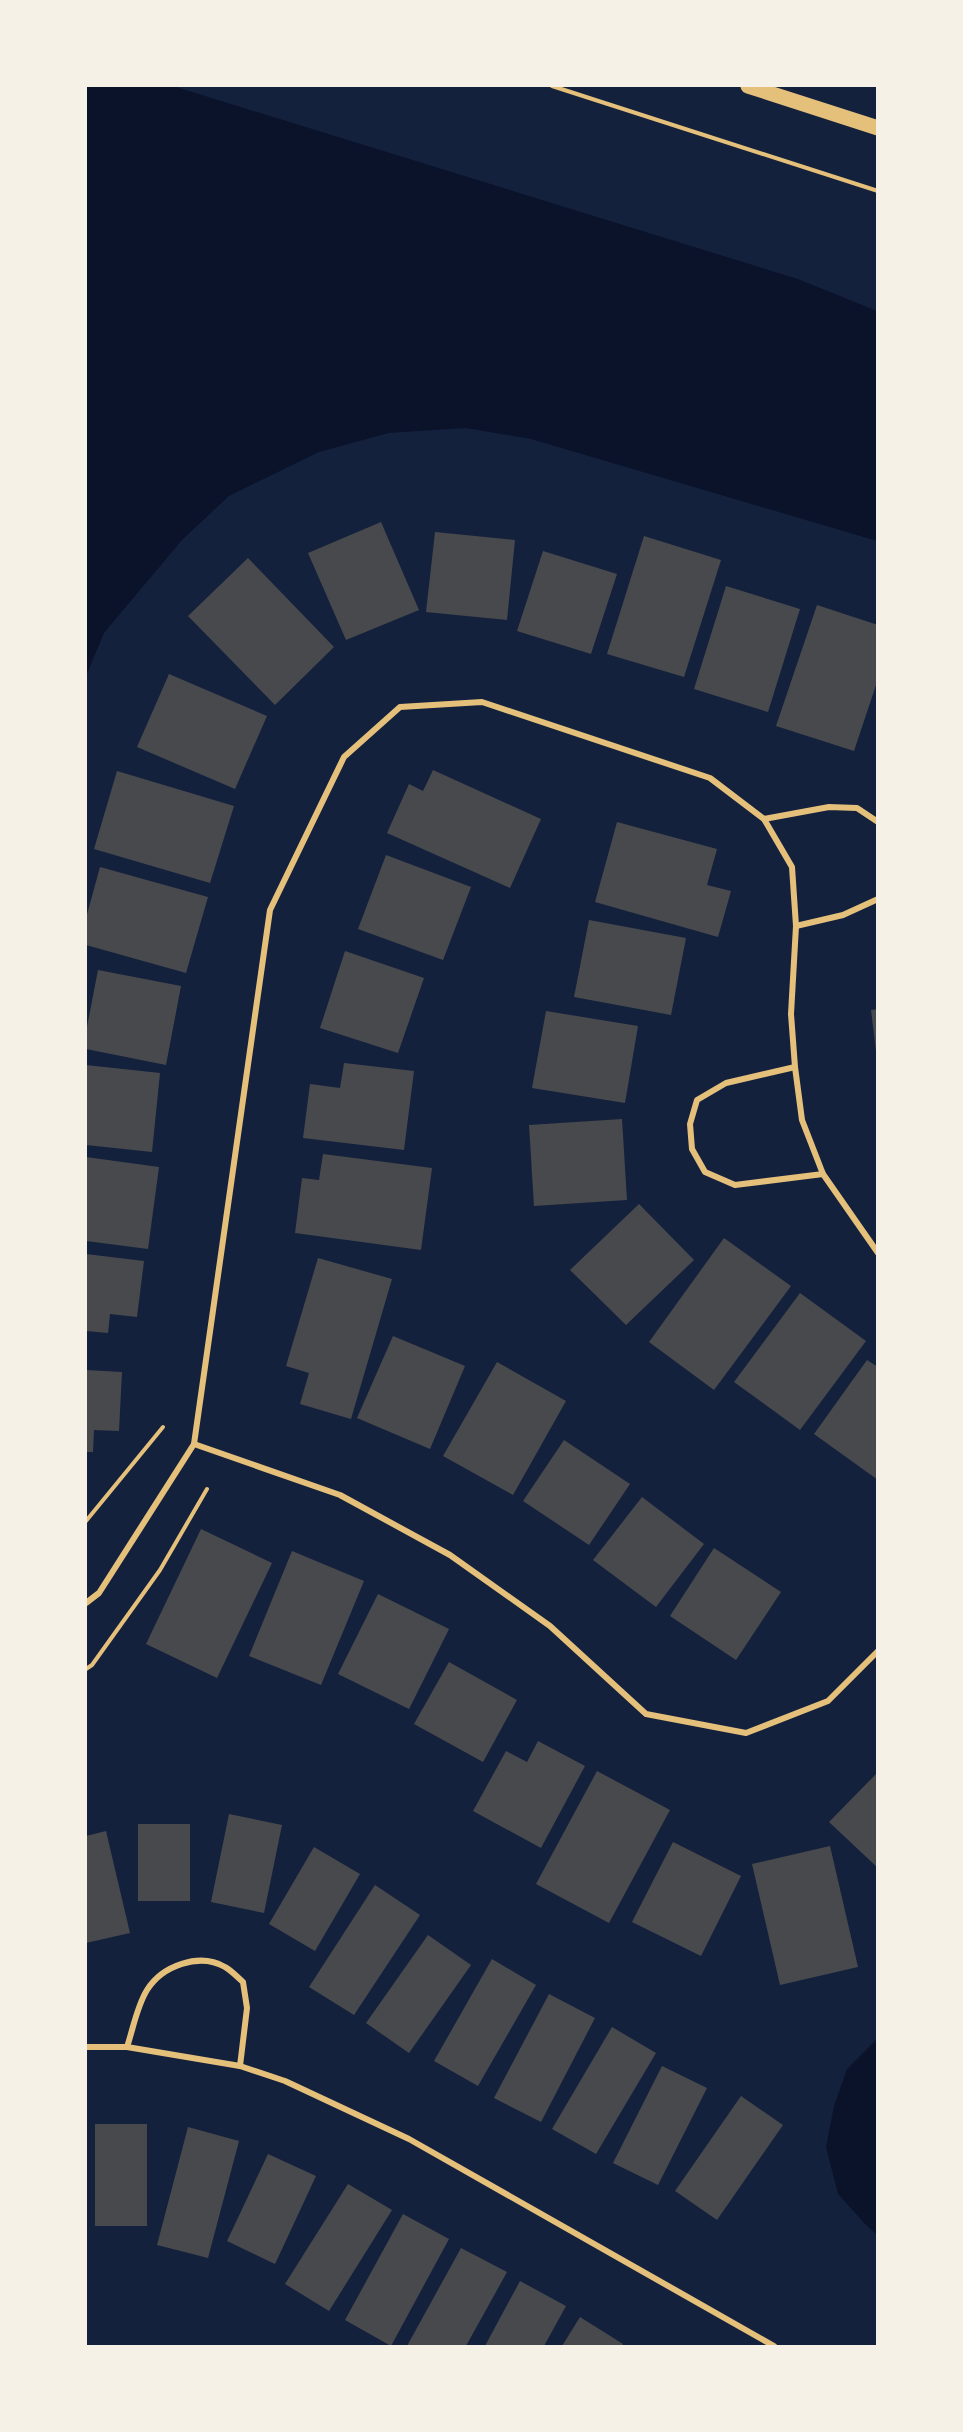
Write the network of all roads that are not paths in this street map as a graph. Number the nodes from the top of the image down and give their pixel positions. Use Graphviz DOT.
graph roads {
  1 [pos="748,86"];
  2 [pos="878,128"];
  3 [pos="764,819"];
  4 [pos="878,822"];
  5 [pos="878,899"];
  6 [pos="796,926"];
  7 [pos="795,1067"];
  8 [pos="823,1174"];
  9 [pos="878,1253"];
  10 [pos="194,1444"];
  11 [pos="86,1603"];
  12 [pos="878,1651"];
  13 [pos="127,2047"];
  14 [pos="86,2048"];
  15 [pos="240,2066"];
  16 [pos="774,2346"];
  1 -- 2 [label="main road"];
  3 -- 4 [label="street"];
  3 -- 6 [label="street"];
  3 -- 10 [label="street"];
  5 -- 6 [label="street"];
  6 -- 7 [label="street"];
  7 -- 8 [label="street"];
  7 -- 8 [label="street"];
  8 -- 9 [label="street"];
  10 -- 11 [label="street"];
  10 -- 12 [label="street"];
  13 -- 14 [label="street"];
  13 -- 15 [label="street"];
  13 -- 15 [label="street"];
  15 -- 16 [label="street"];
}
